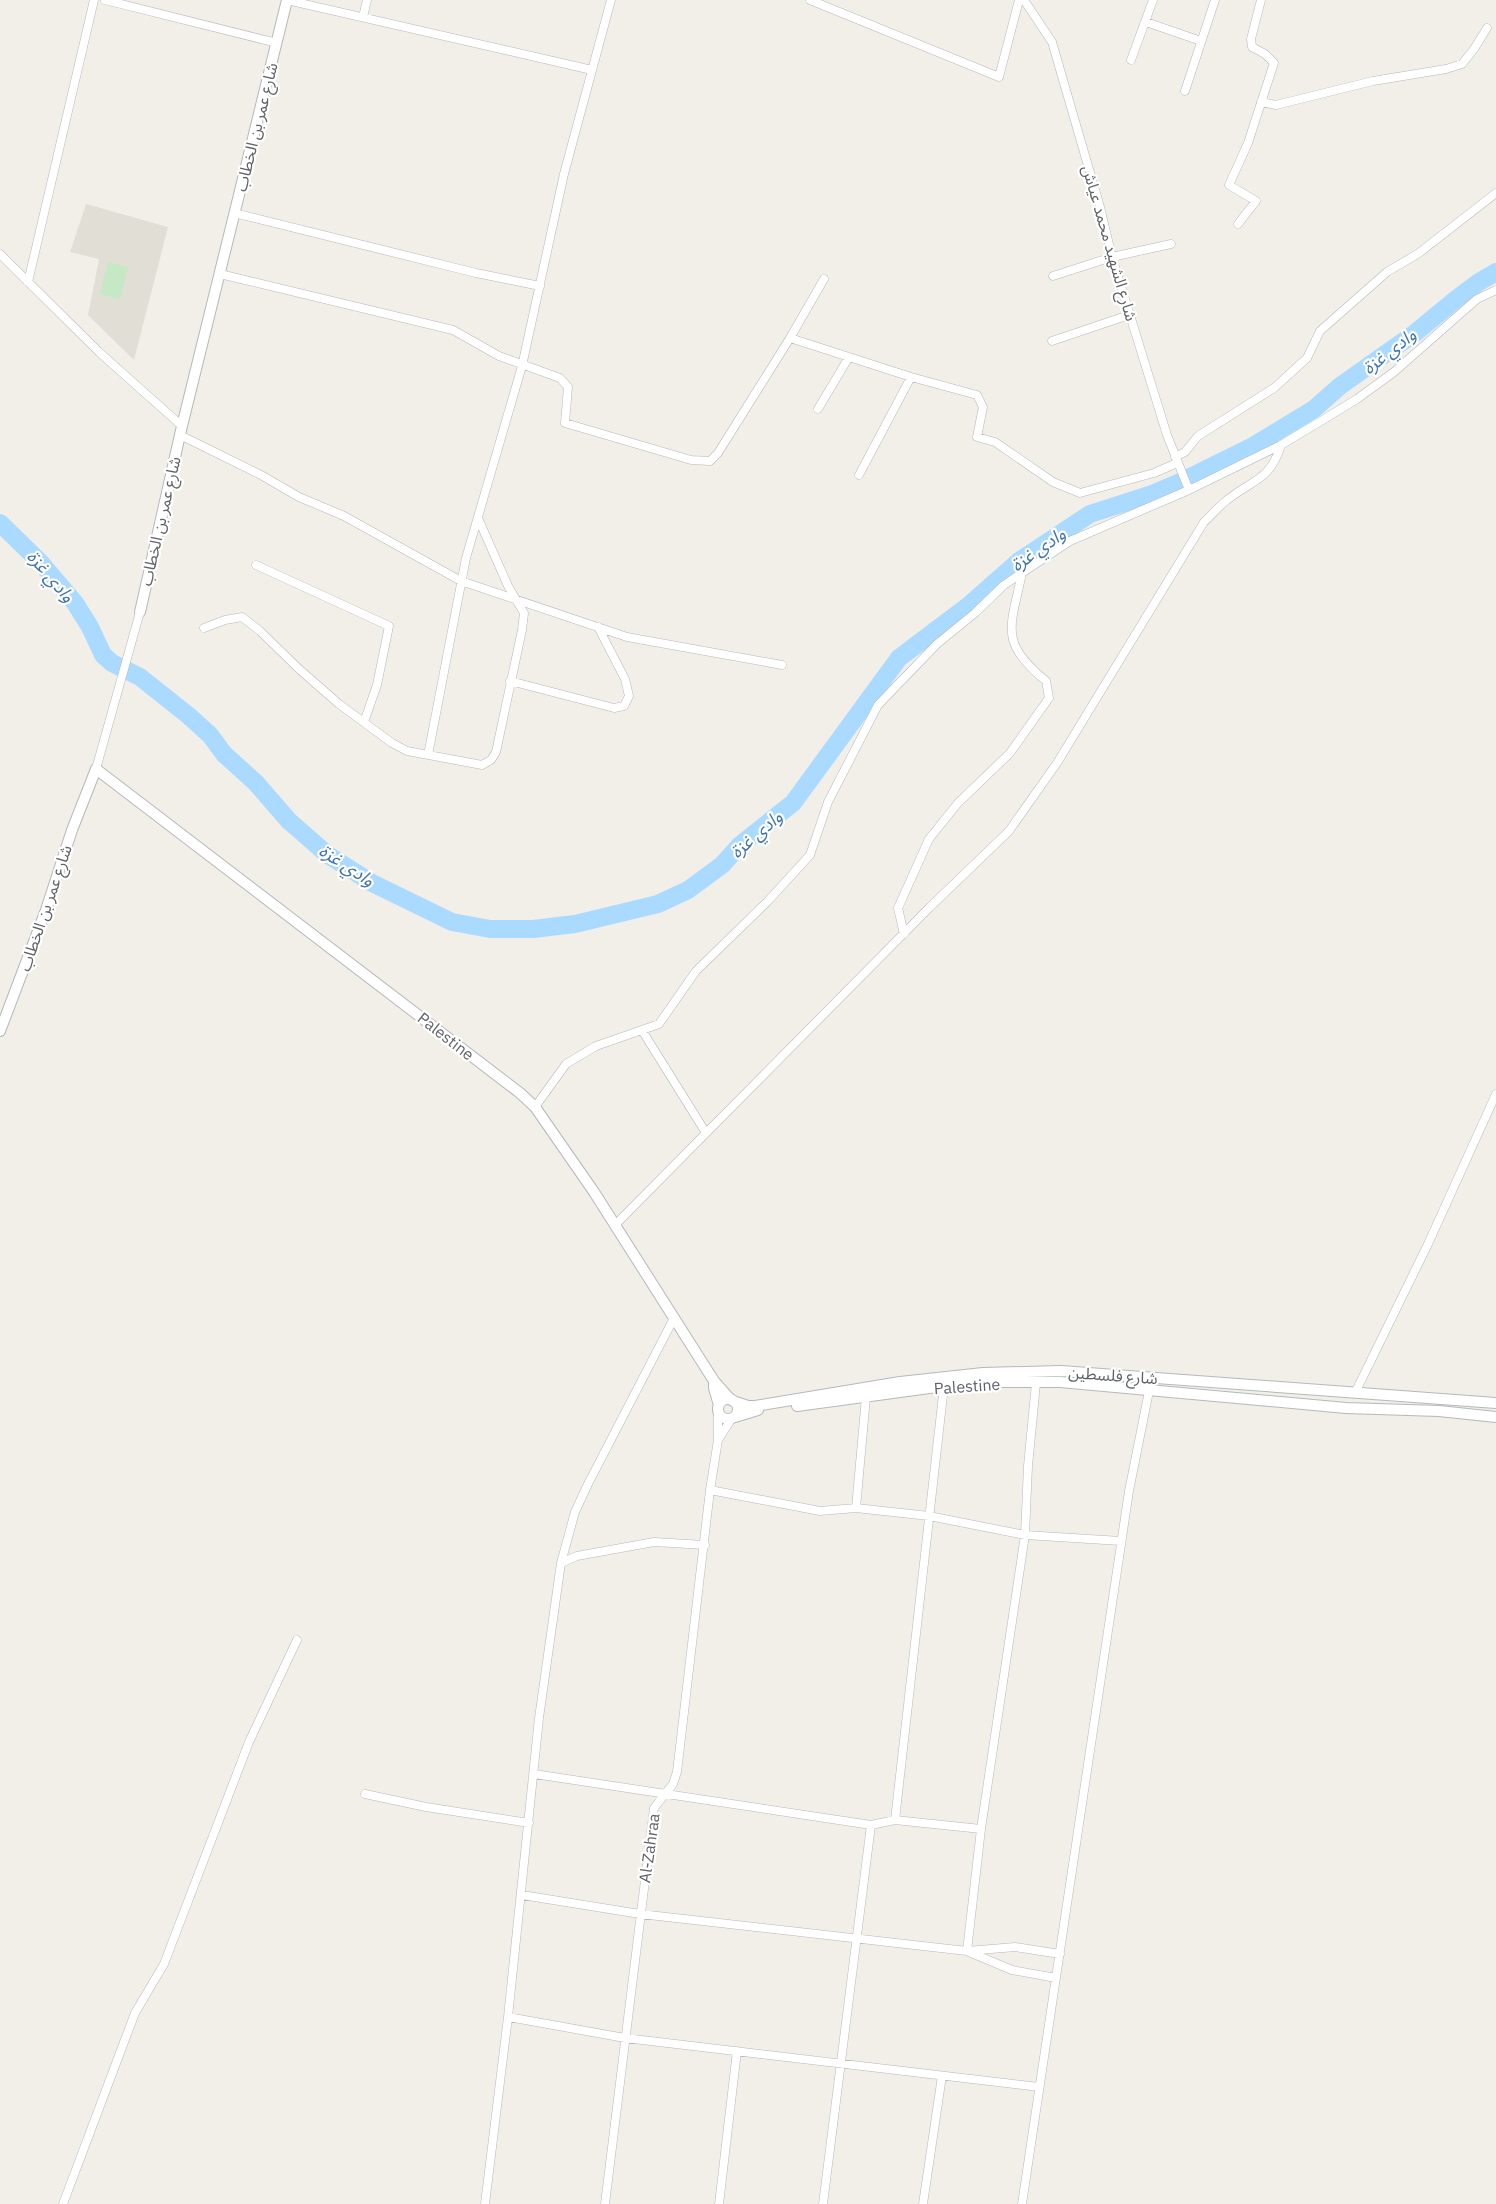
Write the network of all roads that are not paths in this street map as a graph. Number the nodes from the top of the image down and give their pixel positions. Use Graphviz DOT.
graph roads {
  1 [pos="94,0"];
  2 [pos="105,0"];
  3 [pos="287,0"];
  4 [pos="368,0"];
  5 [pos="611,0"];
  6 [pos="810,0"];
  7 [pos="1019,0"];
  8 [pos="1024,0"];
  9 [pos="1153,0"];
  10 [pos="1215,0"];
  11 [pos="1261,0"];
  12 [pos="363,18"];
  13 [pos="1146,22"];
  14 [pos="1487,28"];
  15 [pos="1201,41"];
  16 [pos="277,43"];
  17 [pos="1131,60"];
  18 [pos="592,70"];
  19 [pos="1185,92"];
  20 [pos="1261,102"];
  21 [pos="1496,194"];
  22 [pos="234,213"];
  23 [pos="1238,224"];
  24 [pos="1171,244"];
  25 [pos="0,254"];
  26 [pos="1112,257"];
  27 [pos="220,274"];
  28 [pos="1053,276"];
  29 [pos="824,280"];
  30 [pos="28,282"];
  31 [pos="540,286"];
  32 [pos="1496,290"];
  33 [pos="1130,315"];
  34 [pos="790,338"];
  35 [pos="1052,341"];
  36 [pos="849,357"];
  37 [pos="522,366"];
  38 [pos="911,377"];
  39 [pos="818,409"];
  40 [pos="181,431"];
  41 [pos="1281,445"];
  42 [pos="1176,460"];
  43 [pos="858,475"];
  44 [pos="1188,487"];
  45 [pos="478,518"];
  46 [pos="256,565"];
  47 [pos="1022,573"];
  48 [pos="461,581"];
  49 [pos="518,600"];
  50 [pos="140,612"];
  51 [pos="598,627"];
  52 [pos="204,628"];
  53 [pos="782,665"];
  54 [pos="510,681"];
  55 [pos="364,722"];
  56 [pos="428,755"];
  57 [pos="96,769"];
  58 [pos="904,934"];
  59 [pos="0,1031"];
  60 [pos="643,1032"];
  61 [pos="1496,1094"];
  62 [pos="535,1107"];
  63 [pos="706,1133"];
  64 [pos="615,1226"];
  65 [pos="674,1318"];
  66 [pos="714,1381"];
  67 [pos="1036,1383"];
  68 [pos="944,1386"];
  69 [pos="1149,1391"];
  70 [pos="1355,1392"];
  71 [pos="866,1397"];
  72 [pos="732,1400"];
  73 [pos="1496,1404"];
  74 [pos="719,1408"];
  75 [pos="1496,1416"];
  76 [pos="734,1418"];
  77 [pos="718,1440"];
  78 [pos="710,1490"];
  79 [pos="856,1508"];
  80 [pos="929,1516"];
  81 [pos="1025,1534"];
  82 [pos="1121,1541"];
  83 [pos="705,1545"];
  84 [pos="560,1563"];
  85 [pos="297,1640"];
  86 [pos="534,1774"];
  87 [pos="667,1793"];
  88 [pos="365,1794"];
  89 [pos="895,1820"];
  90 [pos="529,1823"];
  91 [pos="871,1826"];
  92 [pos="981,1830"];
  93 [pos="522,1895"];
  94 [pos="640,1914"];
  95 [pos="858,1938"];
  96 [pos="967,1951"];
  97 [pos="1060,1954"];
  98 [pos="1056,1978"];
  99 [pos="508,2017"];
  100 [pos="625,2038"];
  101 [pos="736,2051"];
  102 [pos="842,2064"];
  103 [pos="942,2076"];
  104 [pos="1039,2087"];
  105 [pos="63,2204"];
  106 [pos="485,2204"];
  107 [pos="605,2204"];
  108 [pos="719,2204"];
  109 [pos="823,2204"];
  110 [pos="923,2204"];
  111 [pos="1022,2204"];
  1 -- 30 [label="street"];
  2 -- 16 [label="street"];
  3 -- 12 [label="street"];
  3 -- 16 [label="street, شارع عمر بن الخطاب"];
  4 -- 12 [label="street"];
  5 -- 18 [label="street"];
  6 -- 7 [label="street"];
  8 -- 26 [label="street, شارع الشهيد محمد عياش"];
  9 -- 13 [label="street"];
  10 -- 15 [label="street"];
  11 -- 20 [label="street"];
  12 -- 18 [label="street"];
  13 -- 15 [label="street"];
  13 -- 17 [label="street"];
  14 -- 20 [label="street"];
  15 -- 19 [label="street"];
  16 -- 22 [label="street, شارع عمر بن الخطاب"];
  18 -- 31 [label="street"];
  20 -- 23 [label="street"];
  21 -- 42 [label="street"];
  22 -- 27 [label="street, شارع عمر بن الخطاب"];
  22 -- 31 [label="street"];
  24 -- 26 [label="street"];
  25 -- 30 [label="street"];
  26 -- 28 [label="street"];
  26 -- 33 [label="street, شارع الشهيد محمد عياش"];
  27 -- 37 [label="street"];
  27 -- 40 [label="street, شارع عمر بن الخطاب"];
  29 -- 34 [label="street"];
  30 -- 40 [label="street"];
  31 -- 37 [label="street"];
  32 -- 41 [label="street"];
  33 -- 35 [label="street"];
  33 -- 42 [label="street, شارع الشهيد محمد عياش"];
  34 -- 36 [label="street"];
  34 -- 37 [label="street"];
  36 -- 38 [label="street"];
  36 -- 39 [label="street"];
  37 -- 45 [label="street"];
  38 -- 42 [label="street"];
  38 -- 43 [label="street"];
  40 -- 48 [label="street"];
  40 -- 50 [label="street, شارع عمر بن الخطاب"];
  41 -- 44 [label="street"];
  41 -- 58 [label="street"];
  42 -- 44 [label="street, شارع الشهيد محمد عياش"];
  44 -- 47 [label="street"];
  45 -- 48 [label="street"];
  45 -- 49 [label="street"];
  46 -- 55 [label="street"];
  47 -- 58 [label="street"];
  47 -- 62 [label="street"];
  48 -- 49 [label="street"];
  48 -- 56 [label="street"];
  49 -- 51 [label="street"];
  49 -- 54 [label="street"];
  50 -- 57 [label="street, شارع عمر بن الخطاب"];
  51 -- 53 [label="street"];
  51 -- 54 [label="street"];
  52 -- 55 [label="street"];
  54 -- 56 [label="street"];
  55 -- 56 [label="street"];
  57 -- 59 [label="street, شارع عمر بن الخطاب"];
  57 -- 62 [label="street, Palestine"];
  58 -- 63 [label="street"];
  60 -- 63 [label="street"];
  61 -- 70 [label="street"];
  62 -- 64 [label="street, Palestine"];
  63 -- 64 [label="street"];
  64 -- 65 [label="street, Palestine"];
  65 -- 66 [label="street, Palestine"];
  65 -- 84 [label="street"];
  66 -- 72 [label="street, Palestine"];
  66 -- 74 [label="street, Palestine"];
  67 -- 68 [label="street, Palestine"];
  67 -- 69 [label="street, Palestine"];
  67 -- 81 [label="street"];
  68 -- 71 [label="street, Palestine"];
  68 -- 80 [label="street"];
  69 -- 75 [label="street, Palestine"];
  69 -- 82 [label="street"];
  70 -- 72 [label="street, شارع فلسطين"];
  70 -- 73 [label="street, شارع فلسطين"];
  71 -- 76 [label="street, Palestine"];
  71 -- 79 [label="street"];
  72 -- 74 [label="street"];
  72 -- 76 [label="street"];
  74 -- 76 [label="street"];
  74 -- 77 [label="street, Al-Zahraa"];
  76 -- 77 [label="street, Al-Zahraa"];
  77 -- 78 [label="street, Al-Zahraa"];
  78 -- 79 [label="street"];
  78 -- 83 [label="street, Al-Zahraa"];
  79 -- 80 [label="street"];
  80 -- 81 [label="street"];
  80 -- 89 [label="street"];
  81 -- 82 [label="street"];
  81 -- 92 [label="street"];
  82 -- 97 [label="street"];
  83 -- 84 [label="street"];
  83 -- 87 [label="street, Al-Zahraa"];
  84 -- 86 [label="street"];
  85 -- 105 [label="street"];
  86 -- 87 [label="street"];
  86 -- 90 [label="street"];
  87 -- 91 [label="street"];
  87 -- 94 [label="street, Al-Zahraa"];
  88 -- 90 [label="street"];
  89 -- 91 [label="street"];
  89 -- 92 [label="street"];
  90 -- 93 [label="street"];
  91 -- 95 [label="street"];
  92 -- 96 [label="street"];
  93 -- 94 [label="street"];
  93 -- 99 [label="street"];
  94 -- 95 [label="street"];
  94 -- 100 [label="street, Al-Zahraa"];
  95 -- 96 [label="street"];
  95 -- 102 [label="street"];
  96 -- 97 [label="street"];
  96 -- 98 [label="street"];
  97 -- 98 [label="street"];
  98 -- 104 [label="street"];
  99 -- 100 [label="street"];
  99 -- 106 [label="street"];
  100 -- 101 [label="street"];
  100 -- 107 [label="street, Al-Zahraa"];
  101 -- 102 [label="street"];
  101 -- 108 [label="street"];
  102 -- 103 [label="street"];
  102 -- 109 [label="street"];
  103 -- 104 [label="street"];
  103 -- 110 [label="street"];
  104 -- 111 [label="street"];
}
